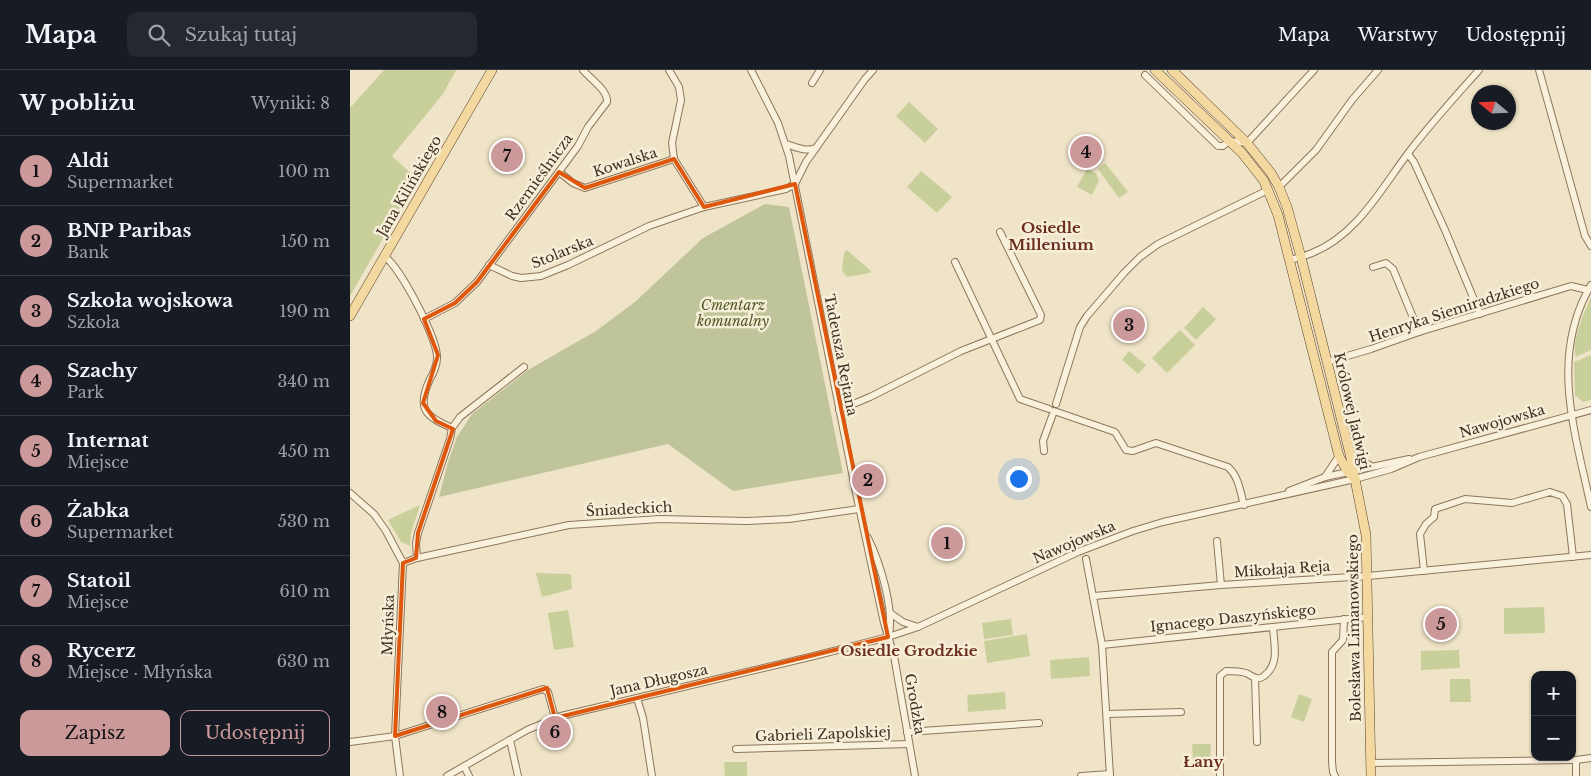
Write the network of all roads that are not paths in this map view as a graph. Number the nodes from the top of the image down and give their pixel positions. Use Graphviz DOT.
graph roads {
  1 [pos="492,70"];
  2 [pos="583,70"];
  3 [pos="669,70"];
  4 [pos="751,70"];
  5 [pos="820,70"];
  6 [pos="873,70"];
  7 [pos="1155,70"];
  8 [pos="1172,70"];
  9 [pos="1378,70"];
  10 [pos="1479,70"];
  11 [pos="1538,70"];
  12 [pos="1311,71"];
  13 [pos="1145,75"];
  14 [pos="812,83"];
  15 [pos="1232,128"];
  16 [pos="1229,141"];
  17 [pos="1248,143"];
  18 [pos="786,144"];
  19 [pos="816,148"];
  20 [pos="1408,154"];
  21 [pos="674,159"];
  22 [pos="559,172"];
  23 [pos="794,184"];
  24 [pos="1279,187"];
  25 [pos="1268,190"];
  26 [pos="704,207"];
  27 [pos="1000,232"];
  28 [pos="1591,246"];
  29 [pos="385,257"];
  30 [pos="1301,257"];
  31 [pos="1290,260"];
  32 [pos="955,262"];
  33 [pos="489,265"];
  34 [pos="1373,267"];
  35 [pos="1589,288"];
  36 [pos="1480,314"];
  37 [pos="350,316"];
  38 [pos="424,319"];
  39 [pos="1419,332"];
  40 [pos="990,339"];
  41 [pos="1311,344"];
  42 [pos="1327,362"];
  43 [pos="524,367"];
  44 [pos="1319,378"];
  45 [pos="1056,404"];
  46 [pos="1049,408"];
  47 [pos="839,410"];
  48 [pos="1591,410"];
  49 [pos="1572,415"];
  50 [pos="452,428"];
  51 [pos="1044,451"];
  52 [pos="1350,454"];
  53 [pos="1340,456"];
  54 [pos="1420,457"];
  55 [pos="1372,466"];
  56 [pos="1352,474"];
  57 [pos="1325,477"];
  58 [pos="350,492"];
  59 [pos="1279,496"];
  60 [pos="1244,505"];
  61 [pos="1591,507"];
  62 [pos="859,509"];
  63 [pos="864,530"];
  64 [pos="1217,542"];
  65 [pos="1591,555"];
  66 [pos="1573,557"];
  67 [pos="417,558"];
  68 [pos="1086,559"];
  69 [pos="403,563"];
  70 [pos="1424,571"];
  71 [pos="1368,576"];
  72 [pos="1221,586"];
  73 [pos="1094,596"];
  74 [pos="890,613"];
  75 [pos="1368,617"];
  76 [pos="1344,619"];
  77 [pos="918,627"];
  78 [pos="1273,627"];
  79 [pos="888,637"];
  80 [pos="1102,645"];
  81 [pos="1255,678"];
  82 [pos="638,698"];
  83 [pos="1181,712"];
  84 [pos="1107,714"];
  85 [pos="555,718"];
  86 [pos="1040,723"];
  87 [pos="907,732"];
  88 [pos="396,736"];
  89 [pos="510,740"];
  90 [pos="350,742"];
  91 [pos="1257,742"];
  92 [pos="909,744"];
  93 [pos="736,749"];
  94 [pos="1591,758"];
  95 [pos="1576,760"];
  96 [pos="1531,761"];
  97 [pos="1576,761"];
  98 [pos="1370,763"];
  99 [pos="464,766"];
  100 [pos="1110,775"];
  101 [pos="400,776"];
  102 [pos="447,776"];
  103 [pos="469,776"];
  104 [pos="518,776"];
  105 [pos="652,776"];
  106 [pos="915,776"];
  107 [pos="1080,776"];
  108 [pos="1220,776"];
  109 [pos="1335,776"];
  110 [pos="1370,776"];
  111 [pos="1576,776"];
  1 -- 29 [label="main road, Jana Kilińskiego"];
  2 -- 22 [label="street, Rzemieślnicza"];
  3 -- 21 [label="street"];
  4 -- 18 [label="street, Tadeusza Rejtana"];
  5 -- 14 [label="street"];
  6 -- 19 [label="street"];
  7 -- 16 [label="main road, Królowej Jadwigi"];
  8 -- 15 [label="main road, Królowej Jadwigi"];
  9 -- 24 [label="street"];
  10 -- 20 [label="street"];
  11 -- 28 [label="street"];
  12 -- 17 [label="street"];
  13 -- 16 [label="street"];
  15 -- 16 [label="street"];
  15 -- 17 [label="main road, Królowej Jadwigi"];
  16 -- 17 [label="street"];
  16 -- 25 [label="main road, Królowej Jadwigi"];
  17 -- 24 [label="main road, Królowej Jadwigi"];
  18 -- 19 [label="street"];
  18 -- 23 [label="street, Tadeusza Rejtana"];
  19 -- 23 [label="street"];
  20 -- 30 [label="street"];
  20 -- 36 [label="street"];
  21 -- 22 [label="street, Kowalska"];
  21 -- 26 [label="street"];
  22 -- 33 [label="street, Rzemieślnicza"];
  23 -- 26 [label="street, Stolarska"];
  23 -- 47 [label="street, Tadeusza Rejtana"];
  24 -- 30 [label="main road, Królowej Jadwigi"];
  25 -- 31 [label="main road, Królowej Jadwigi"];
  25 -- 45 [label="street"];
  26 -- 33 [label="street, Stolarska"];
  27 -- 40 [label="street"];
  29 -- 37 [label="main road, Jana Kilińskiego"];
  29 -- 38 [label="street"];
  30 -- 31 [label="street"];
  30 -- 42 [label="main road, Królowej Jadwigi"];
  31 -- 41 [label="main road, Królowej Jadwigi"];
  32 -- 40 [label="street"];
  33 -- 38 [label="street"];
  34 -- 39 [label="street"];
  35 -- 36 [label="street, Henryka Siemiradzkiego"];
  35 -- 49 [label="street"];
  36 -- 39 [label="street, Henryka Siemiradzkiego"];
  38 -- 50 [label="street"];
  39 -- 42 [label="street, Henryka Siemiradzkiego"];
  40 -- 46 [label="street"];
  40 -- 47 [label="street"];
  41 -- 42 [label="street"];
  41 -- 44 [label="main road, Królowej Jadwigi"];
  42 -- 44 [label="street"];
  42 -- 52 [label="main road, Królowej Jadwigi"];
  43 -- 50 [label="street"];
  44 -- 53 [label="main road, Królowej Jadwigi"];
  47 -- 62 [label="street, Tadeusza Rejtana"];
  48 -- 49 [label="street, Nawojowska"];
  49 -- 54 [label="street, Nawojowska"];
  49 -- 61 [label="street"];
  50 -- 67 [label="street"];
  51 -- 60 [label="street"];
  52 -- 55 [label="street"];
  52 -- 56 [label="main road, Królowej Jadwigi"];
  53 -- 56 [label="main road, Królowej Jadwigi"];
  53 -- 57 [label="street"];
  54 -- 55 [label="street, Nawojowska"];
  54 -- 56 [label="street, Nawojowska"];
  55 -- 56 [label="street, Nawojowska"];
  56 -- 57 [label="street, Nawojowska"];
  56 -- 59 [label="street, Nawojowska"];
  56 -- 71 [label="main road, Bolesława Limanowskiego"];
  57 -- 59 [label="street, Nawojowska"];
  58 -- 69 [label="street, Młyńska"];
  59 -- 60 [label="street, Nawojowska"];
  60 -- 77 [label="street, Nawojowska"];
  62 -- 63 [label="street, Tadeusza Rejtana"];
  62 -- 67 [label="street, Śniadeckich"];
  63 -- 74 [label="street, Tadeusza Rejtana"];
  63 -- 79 [label="street, Tadeusza Rejtana"];
  64 -- 72 [label="street"];
  65 -- 66 [label="street, Mikołaja Reja"];
  66 -- 70 [label="street, Mikołaja Reja"];
  66 -- 70 [label="street"];
  67 -- 69 [label="street, Śniadeckich"];
  68 -- 73 [label="street"];
  69 -- 88 [label="street, Młyńska"];
  70 -- 71 [label="street, Mikołaja Reja"];
  71 -- 72 [label="street, Mikołaja Reja"];
  71 -- 75 [label="main road, Bolesława Limanowskiego"];
  72 -- 73 [label="street, Mikołaja Reja"];
  73 -- 80 [label="street"];
  74 -- 77 [label="street"];
  74 -- 79 [label="street, Tadeusza Rejtana"];
  75 -- 76 [label="street, Ignacego Daszyńskiego"];
  75 -- 98 [label="main road, Bolesława Limanowskiego"];
  76 -- 78 [label="street, Ignacego Daszyńskiego"];
  76 -- 109 [label="street"];
  77 -- 79 [label="street, Nawojowska"];
  78 -- 80 [label="street, Ignacego Daszyńskiego"];
  78 -- 81 [label="street"];
  79 -- 82 [label="street, Jana Długosza"];
  79 -- 87 [label="street, Grodzka"];
  80 -- 84 [label="street"];
  81 -- 91 [label="street"];
  81 -- 108 [label="street"];
  82 -- 85 [label="street, Jana Długosza"];
  82 -- 105 [label="street"];
  83 -- 84 [label="street"];
  84 -- 100 [label="street"];
  85 -- 88 [label="street"];
  85 -- 89 [label="street, Jana Długosza"];
  86 -- 87 [label="street"];
  87 -- 92 [label="street, Grodzka"];
  88 -- 90 [label="street"];
  88 -- 101 [label="street, Młyńska"];
  89 -- 99 [label="street, Jana Długosza"];
  89 -- 104 [label="street"];
  92 -- 93 [label="street, Gabrieli Zapolskiej"];
  92 -- 106 [label="street, Grodzka"];
  94 -- 95 [label="street"];
  96 -- 98 [label="street"];
  97 -- 111 [label="street"];
  98 -- 110 [label="main road, Bolesława Limanowskiego"];
  99 -- 102 [label="street, Jana Długosza"];
  99 -- 103 [label="street"];
  100 -- 107 [label="street"];
}
